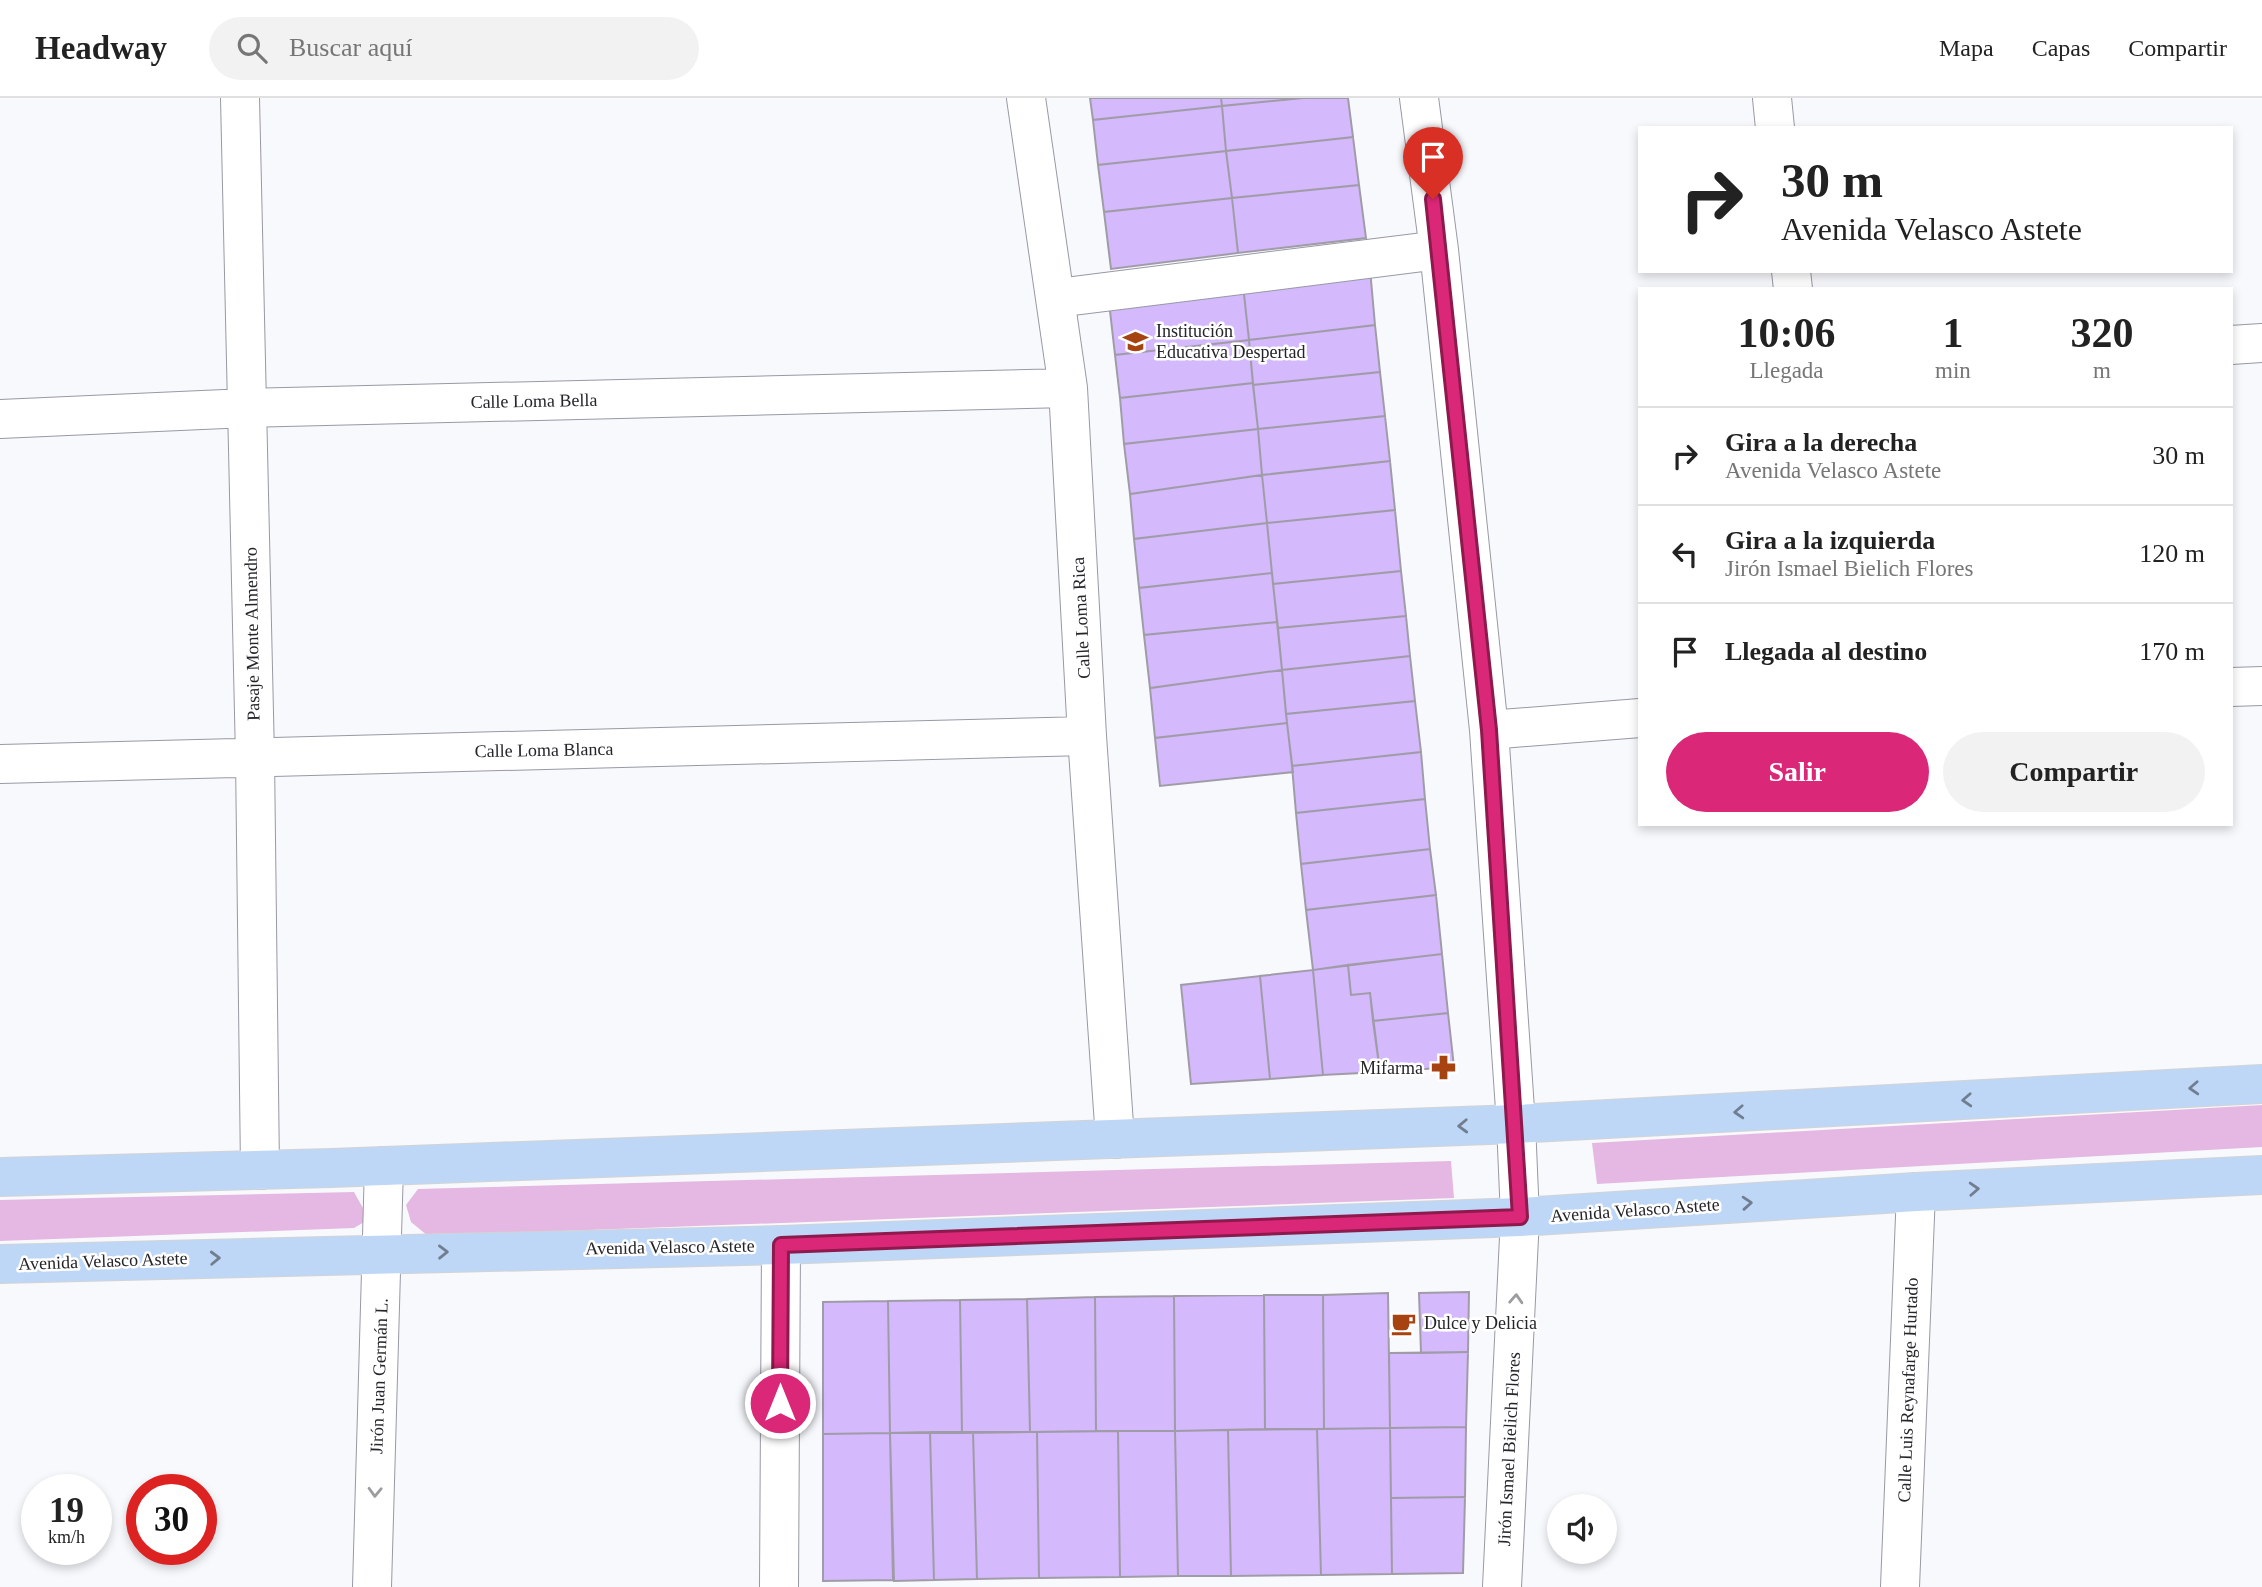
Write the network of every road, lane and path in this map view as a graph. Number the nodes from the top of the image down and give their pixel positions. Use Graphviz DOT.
graph roads {
  1 [pos="240,98"];
  2 [pos="1026,98"];
  3 [pos="1419,98"];
  4 [pos="1772,98"];
  5 [pos="1776,126"];
  6 [pos="1439,250"];
  7 [pos="1057,298"];
  8 [pos="2262,342"];
  9 [pos="2233,345"];
  10 [pos="1068,388"];
  11 [pos="247,408"];
  12 [pos="0,419"];
  13 [pos="2262,686"];
  14 [pos="2233,687"];
  15 [pos="1638,718"];
  16 [pos="1489,730"];
  17 [pos="1087,736"];
  18 [pos="256,757"];
  19 [pos="0,764"];
  20 [pos="2262,1084"];
  21 [pos="1516,1124"];
  22 [pos="1115,1139"];
  23 [pos="384,1166"];
  24 [pos="260,1170"];
  25 [pos="2262,1175"];
  26 [pos="0,1177"];
  27 [pos="1916,1192"];
  28 [pos="1520,1217"];
  29 [pos="781,1245"];
  30 [pos="383,1253"];
  31 [pos="0,1264"];
  32 [pos="372,1587"];
  33 [pos="779,1587"];
  34 [pos="1502,1587"];
  35 [pos="1900,1587"];
  1 -- 11 [label="street, Pasaje Monte Almendro"];
  2 -- 7 [label="street, Calle Loma Rica"];
  3 -- 6 [label="street, Jirón Ismael Bielich Flores"];
  4 -- 5 [label="street"];
  6 -- 7 [label="street"];
  6 -- 16 [label="street, Jirón Ismael Bielich Flores"];
  7 -- 10 [label="street, Calle Loma Rica"];
  8 -- 9 [label="street"];
  10 -- 11 [label="street, Calle Loma Bella"];
  10 -- 17 [label="street, Calle Loma Rica"];
  11 -- 12 [label="street, Calle Loma Bella"];
  11 -- 18 [label="street, Pasaje Monte Almendro"];
  13 -- 14 [label="street"];
  15 -- 16 [label="street"];
  16 -- 21 [label="street, Jirón Ismael Bielich Flores"];
  17 -- 18 [label="street, Calle Loma Blanca"];
  17 -- 22 [label="street, Calle Loma Rica"];
  18 -- 19 [label="street, Calle Loma Blanca"];
  18 -- 24 [label="street, Pasaje Monte Almendro"];
  20 -- 21 [label="main road, one-way"];
  21 -- 22 [label="main road, one-way"];
  21 -- 28 [label="street, Jirón Ismael Bielich Flores"];
  22 -- 23 [label="main road"];
  23 -- 24 [label="main road"];
  23 -- 30 [label="street, Jirón Juan Germán L."];
  24 -- 26 [label="main road"];
  27 -- 25 [label="main road, Avenida Velasco Astete, one-way"];
  28 -- 27 [label="main road, Avenida Velasco Astete, one-way"];
  27 -- 35 [label="street, Calle Luis Reynafarge Hurtado"];
  28 -- 29 [label="main road, Avenida Velasco Astete"];
  34 -- 28 [label="street, Jirón Ismael Bielich Flores, one-way"];
  30 -- 29 [label="main road, Avenida Velasco Astete, one-way"];
  29 -- 33 [label="street"];
  31 -- 30 [label="main road, Avenida Velasco Astete, one-way"];
  30 -- 32 [label="street, Jirón Juan Germán L., one-way"];
}
